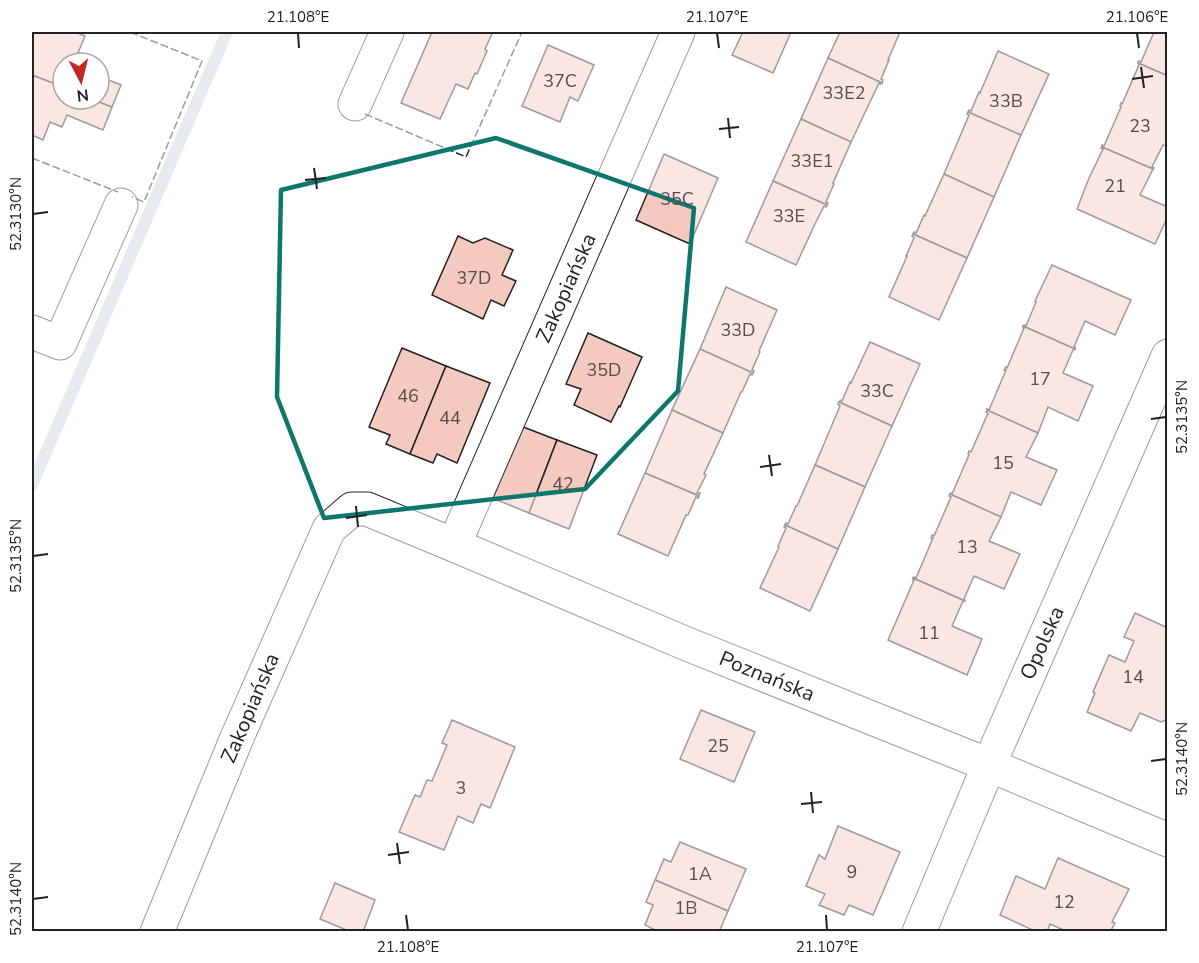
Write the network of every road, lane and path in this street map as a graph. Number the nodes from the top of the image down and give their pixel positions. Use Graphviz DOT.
graph roads {
  1 [pos="387,32"];
  2 [pos="678,32"];
  3 [pos="355,104"];
  4 [pos="121,205"];
  5 [pos="32,332"];
  6 [pos="1167,356"];
  7 [pos="367,509"];
  8 [pos="454,545"];
  9 [pos="989,765"];
  10 [pos="1167,840"];
  11 [pos="157,932"];
  12 [pos="919,932"];
  1 -- 3 [label="street"];
  2 -- 8 [label="street, Zakopiańska"];
  4 -- 5 [label="street"];
  6 -- 9 [label="street, Opolska"];
  7 -- 8 [label="street, Poznańska"];
  7 -- 11 [label="street, Zakopiańska"];
  8 -- 9 [label="street, Poznańska"];
  9 -- 10 [label="street, Poznańska"];
  9 -- 12 [label="street, Opolska"];
}
